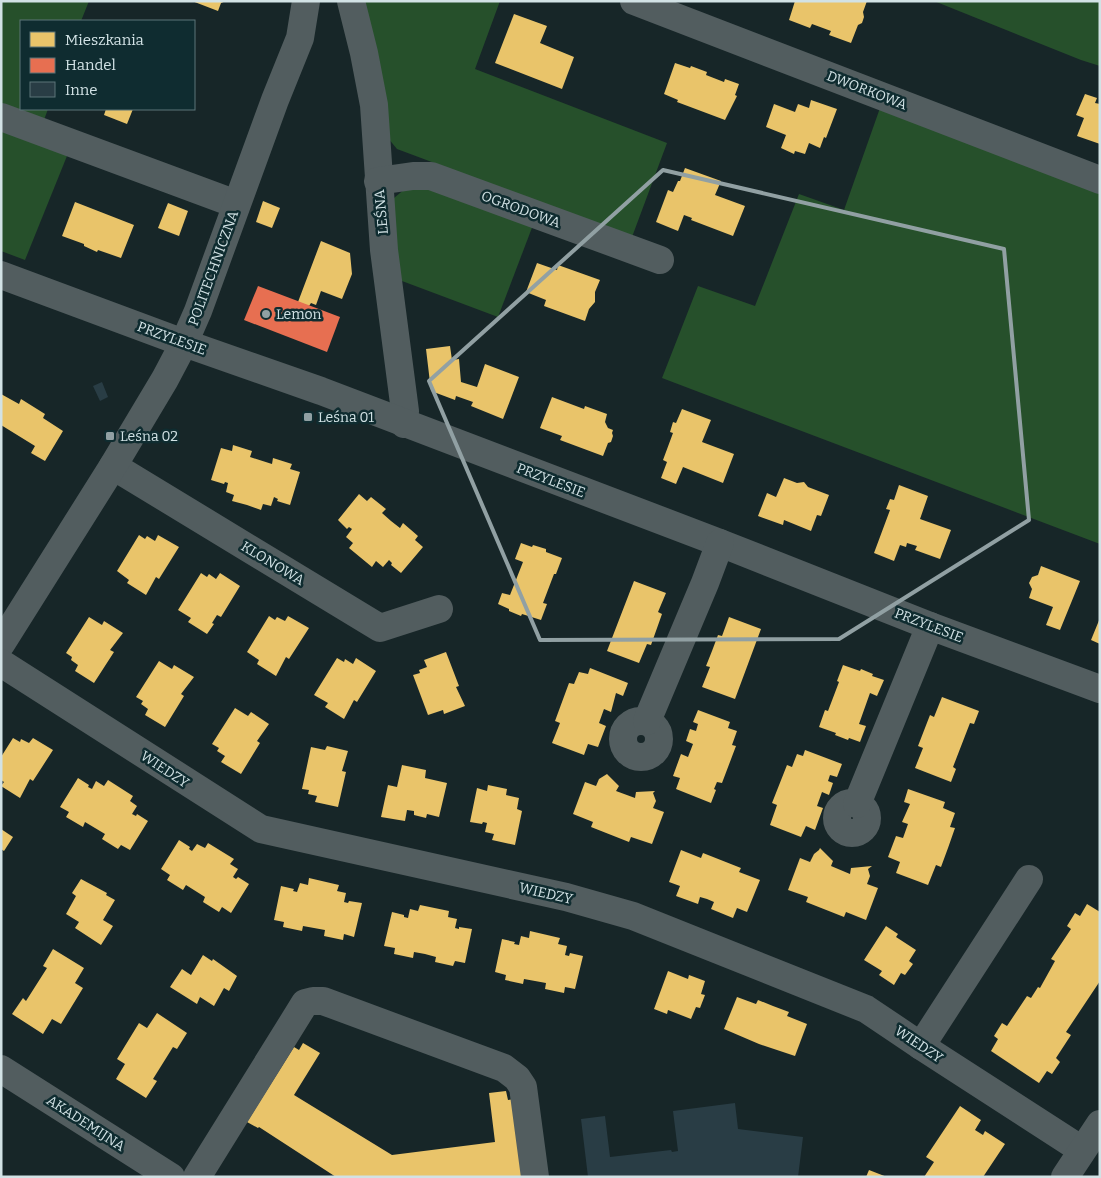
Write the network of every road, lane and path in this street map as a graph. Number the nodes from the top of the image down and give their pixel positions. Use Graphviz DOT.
graph roads {
  1 [pos="306,1"];
  2 [pos="351,1"];
  3 [pos="634,1"];
  4 [pos="1,117"];
  5 [pos="1100,180"];
  6 [pos="378,181"];
  7 [pos="236,204"];
  8 [pos="660,260"];
  9 [pos="1,275"];
  10 [pos="184,343"];
  11 [pos="404,424"];
  12 [pos="113,466"];
  13 [pos="720,543"];
  14 [pos="439,608"];
  15 [pos="930,626"];
  16 [pos="1,644"];
  17 [pos="1,663"];
  18 [pos="1100,689"];
  19 [pos="647,721"];
  20 [pos="857,804"];
  21 [pos="1029,879"];
  22 [pos="921,1046"];
  23 [pos="1,1069"];
  24 [pos="1100,1124"];
  25 [pos="1074,1168"];
  26 [pos="171,1177"];
  27 [pos="197,1177"];
  28 [pos="535,1177"];
  1 -- 7 [label="street, POLITECHNICZNA"];
  2 -- 6 [label="street, LEŚNA"];
  3 -- 5 [label="street, DWORKOWA"];
  4 -- 7 [label="street"];
  6 -- 8 [label="street, OGRODOWA"];
  6 -- 11 [label="street, LEŚNA"];
  7 -- 10 [label="street, POLITECHNICZNA"];
  9 -- 10 [label="street, PRZYLESIE"];
  10 -- 11 [label="street, PRZYLESIE"];
  10 -- 12 [label="street, POLITECHNICZNA"];
  11 -- 13 [label="street, PRZYLESIE"];
  12 -- 14 [label="street, KLONOWA"];
  12 -- 16 [label="street, POLITECHNICZNA"];
  13 -- 15 [label="street, PRZYLESIE"];
  13 -- 19 [label="street"];
  15 -- 18 [label="street, PRZYLESIE"];
  15 -- 20 [label="street"];
  17 -- 22 [label="street, WIEDZY"];
  21 -- 22 [label="street"];
  22 -- 25 [label="street, WIEDZY"];
  23 -- 26 [label="street, AKADEMIJNA"];
  24 -- 25 [label="street"];
  27 -- 28 [label="street"];
}
